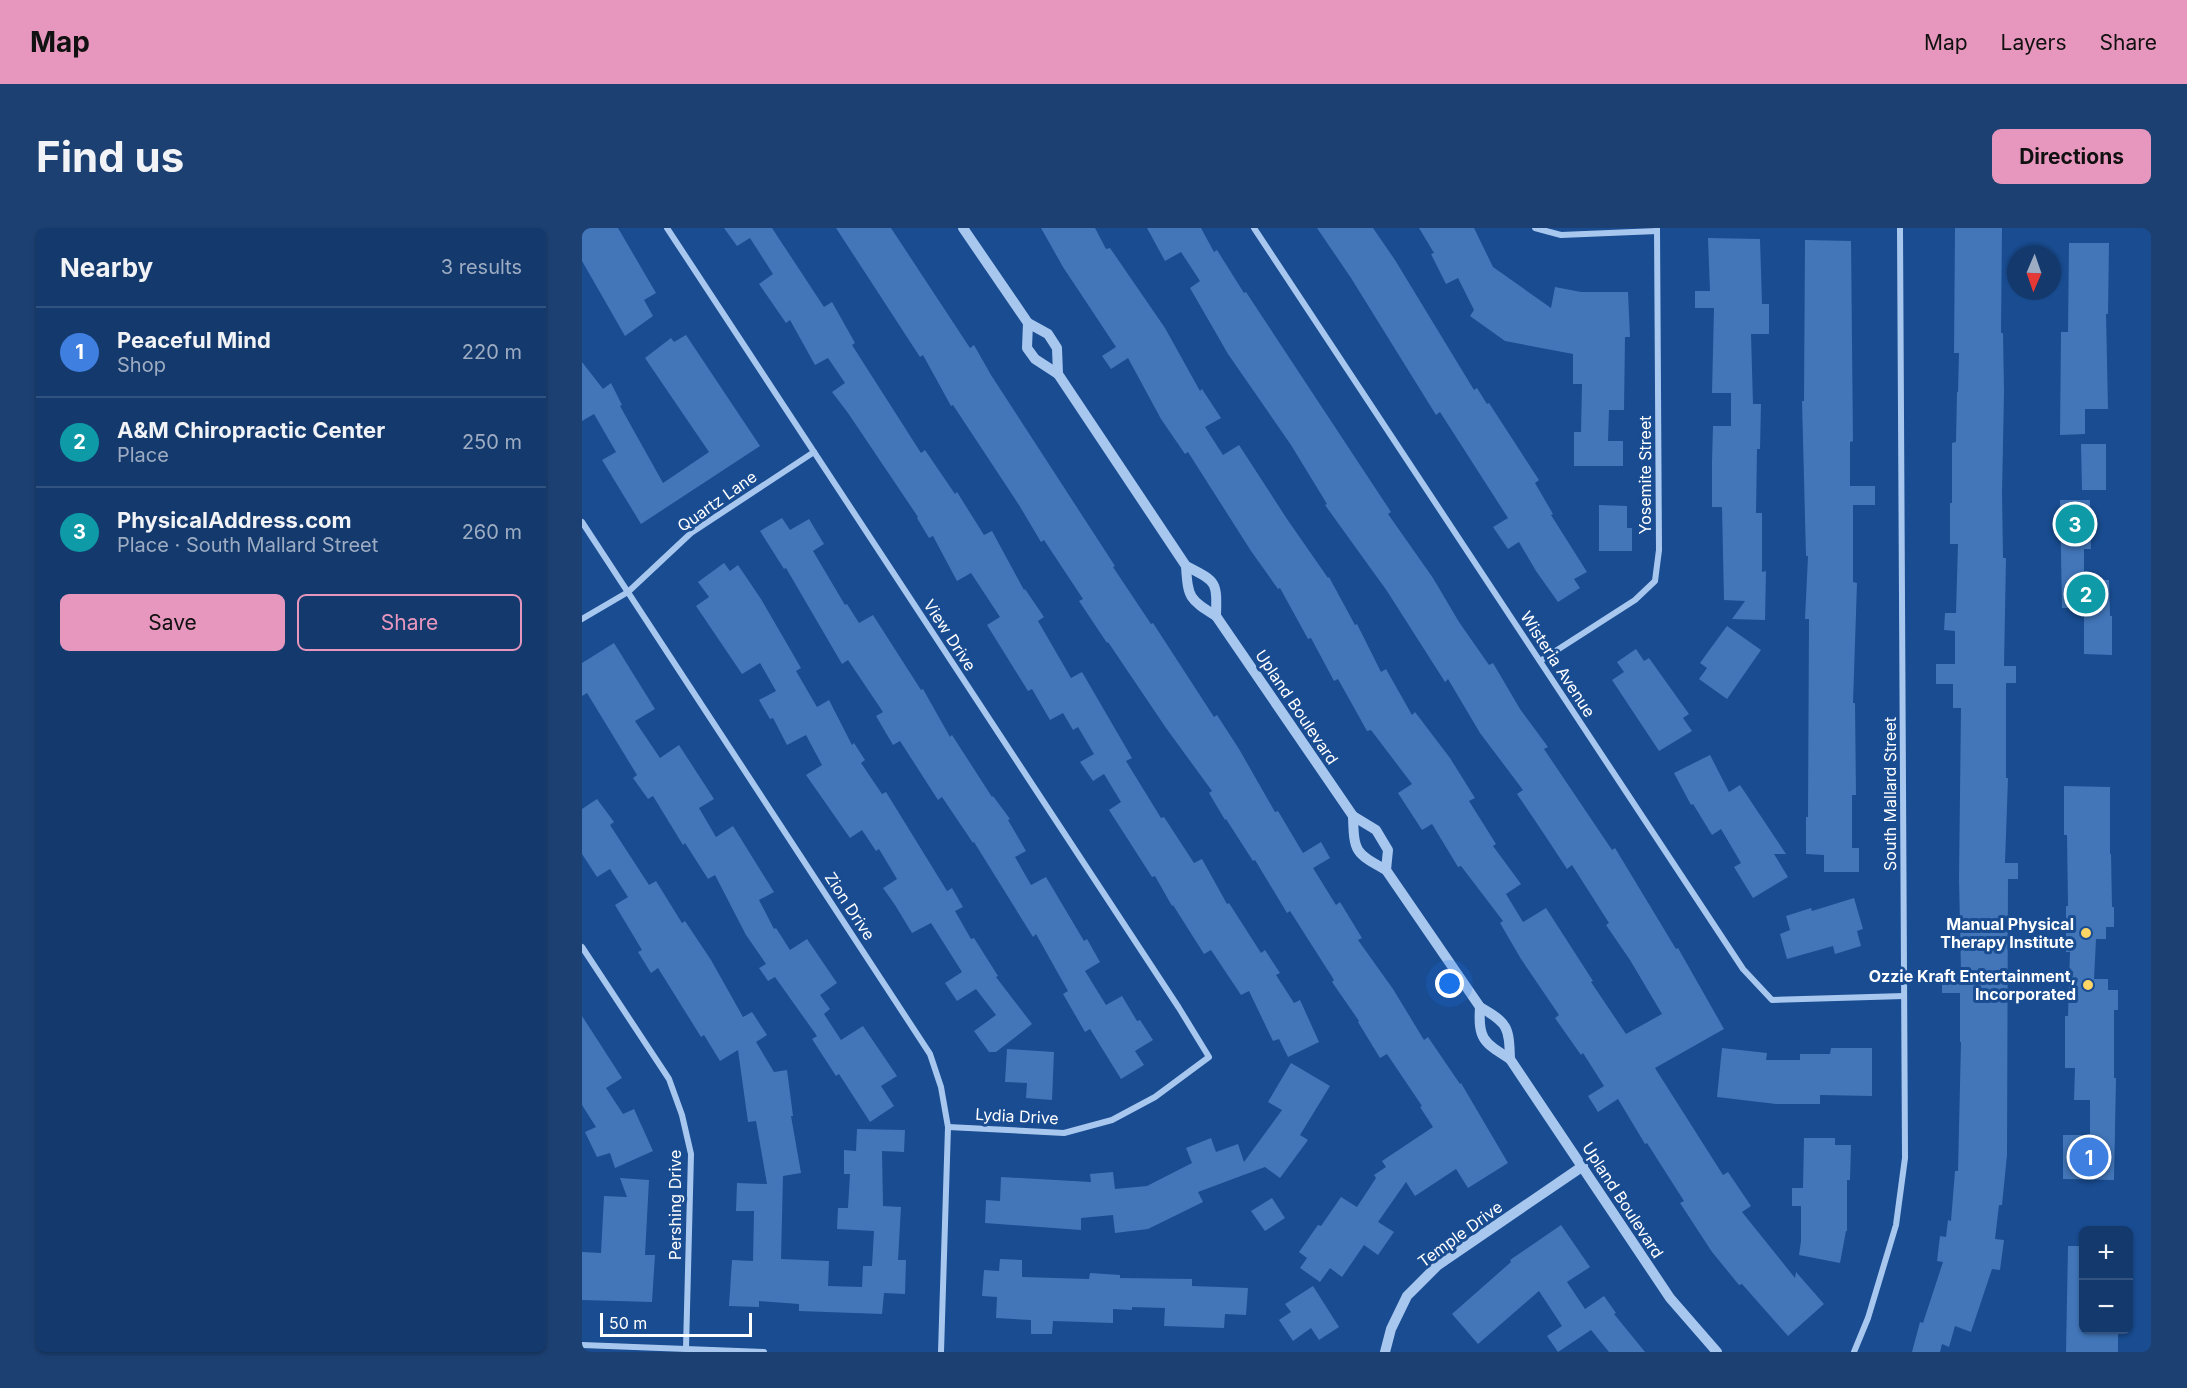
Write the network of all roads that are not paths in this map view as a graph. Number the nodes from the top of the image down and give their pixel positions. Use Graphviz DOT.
graph roads {
  1 [pos="667,228"];
  2 [pos="963,228"];
  3 [pos="1254,228"];
  4 [pos="1535,228"];
  5 [pos="1900,228"];
  6 [pos="1657,229"];
  7 [pos="1028,323"];
  8 [pos="1058,374"];
  9 [pos="814,452"];
  10 [pos="582,522"];
  11 [pos="1186,566"];
  12 [pos="628,592"];
  13 [pos="1216,616"];
  14 [pos="582,619"];
  15 [pos="1540,661"];
  16 [pos="1353,816"];
  17 [pos="1386,870"];
  18 [pos="582,947"];
  19 [pos="1904,996"];
  20 [pos="1480,1006"];
  21 [pos="1209,1057"];
  22 [pos="1510,1059"];
  23 [pos="948,1126"];
  24 [pos="1583,1166"];
  25 [pos="582,1345"];
  26 [pos="686,1348"];
  27 [pos="764,1352"];
  28 [pos="941,1352"];
  29 [pos="1384,1352"];
  30 [pos="1717,1352"];
  31 [pos="1854,1352"];
  1 -- 9 [label="street, View Drive"];
  2 -- 7 [label="street, Upland Boulevard"];
  3 -- 15 [label="street, Wisteria Avenue"];
  4 -- 6 [label="street"];
  5 -- 19 [label="street, South Mallard Street"];
  6 -- 15 [label="street, Yosemite Street"];
  7 -- 8 [label="street, Upland Boulevard"];
  7 -- 8 [label="street, Upland Boulevard"];
  8 -- 11 [label="street, Upland Boulevard"];
  9 -- 12 [label="street, Quartz Lane"];
  9 -- 21 [label="street, View Drive"];
  10 -- 12 [label="street, Zion Drive"];
  11 -- 13 [label="street, Upland Boulevard"];
  11 -- 13 [label="street, Upland Boulevard"];
  12 -- 14 [label="street, Quartz Lane"];
  12 -- 23 [label="street, Zion Drive"];
  13 -- 16 [label="street, Upland Boulevard"];
  15 -- 19 [label="street, Wisteria Avenue"];
  16 -- 17 [label="street, Upland Boulevard"];
  16 -- 17 [label="street, Upland Boulevard"];
  17 -- 20 [label="street, Upland Boulevard"];
  18 -- 26 [label="street, Pershing Drive"];
  19 -- 31 [label="street, South Mallard Street"];
  20 -- 22 [label="street, Upland Boulevard"];
  20 -- 22 [label="street, Upland Boulevard"];
  21 -- 23 [label="street, Lydia Drive"];
  22 -- 24 [label="street, Upland Boulevard"];
  23 -- 28 [label="street, Zion Drive"];
  24 -- 29 [label="street, Temple Drive"];
  24 -- 30 [label="street, Upland Boulevard"];
  25 -- 26 [label="street"];
  26 -- 27 [label="street"];
}
